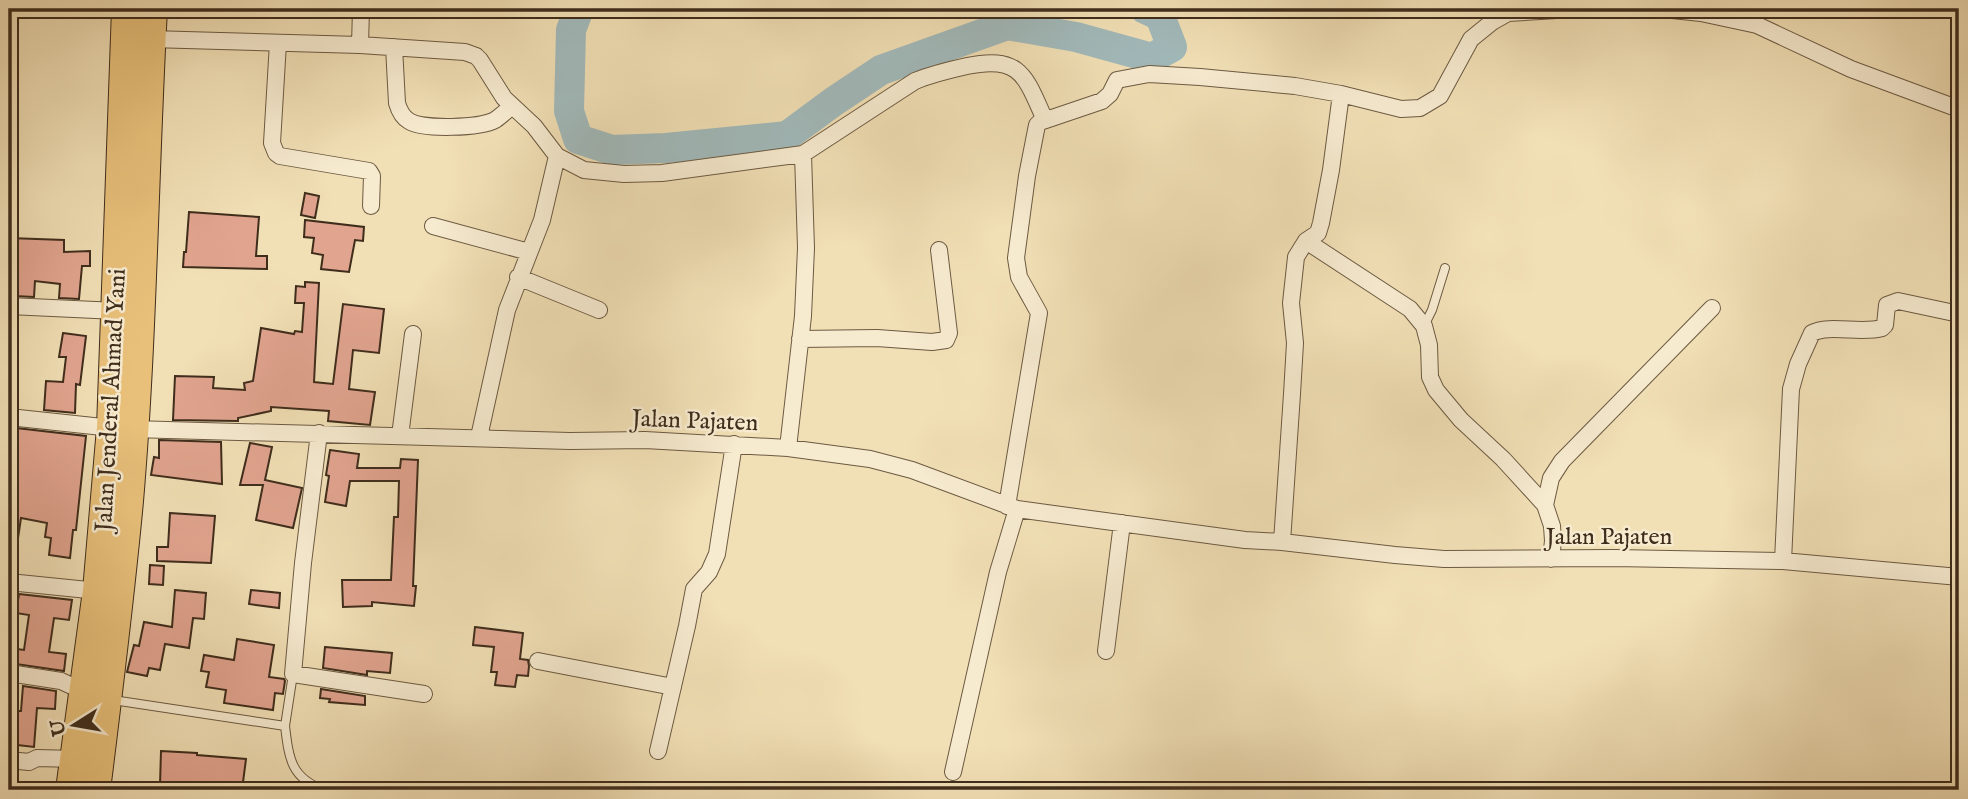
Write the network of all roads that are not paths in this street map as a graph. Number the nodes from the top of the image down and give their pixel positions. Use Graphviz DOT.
graph roads {
  1 [pos="127,9"];
  2 [pos="152,9"];
  3 [pos="362,9"];
  4 [pos="1573,9"];
  5 [pos="1663,9"];
  6 [pos="150,39"];
  7 [pos="278,43"];
  8 [pos="360,45"];
  9 [pos="394,47"];
  10 [pos="1341,94"];
  11 [pos="512,106"];
  12 [pos="1959,109"];
  13 [pos="1045,120"];
  14 [pos="803,154"];
  15 [pos="557,156"];
  16 [pos="371,206"];
  17 [pos="433,226"];
  18 [pos="1306,241"];
  19 [pos="939,250"];
  20 [pos="529,252"];
  21 [pos="1445,268"];
  22 [pos="518,277"];
  23 [pos="9,306"];
  24 [pos="1712,308"];
  25 [pos="599,310"];
  26 [pos="117,311"];
  27 [pos="1959,314"];
  28 [pos="1424,326"];
  29 [pos="413,334"];
  30 [pos="800,339"];
  31 [pos="9,416"];
  32 [pos="122,428"];
  33 [pos="318,433"];
  34 [pos="400,436"];
  35 [pos="479,437"];
  36 [pos="734,444"];
  37 [pos="788,448"];
  38 [pos="1545,505"];
  39 [pos="1012,507"];
  40 [pos="1122,523"];
  41 [pos="1282,542"];
  42 [pos="1551,559"];
  43 [pos="1783,561"];
  44 [pos="1959,577"];
  45 [pos="9,582"];
  46 [pos="98,591"];
  47 [pos="1106,651"];
  48 [pos="538,661"];
  49 [pos="9,673"];
  50 [pos="293,674"];
  51 [pos="673,687"];
  52 [pos="424,694"];
  53 [pos="96,695"];
  54 [pos="285,726"];
  55 [pos="658,751"];
  56 [pos="75,759"];
  57 [pos="9,760"];
  58 [pos="953,772"];
  59 [pos="71,790"];
  60 [pos="94,790"];
  61 [pos="324,790"];
  1 -- 26 [label="highway, Jalan Jenderal Ahmad Yani"];
  2 -- 6 [label="highway, Jalan Jenderal Ahmad Yani"];
  3 -- 8 [label="street"];
  4 -- 10 [label="street"];
  5 -- 12 [label="street"];
  6 -- 7 [label="street"];
  6 -- 32 [label="highway, Jalan Jenderal Ahmad Yani"];
  7 -- 8 [label="street"];
  7 -- 16 [label="street"];
  8 -- 9 [label="street"];
  9 -- 11 [label="street"];
  9 -- 11 [label="street"];
  10 -- 13 [label="street"];
  10 -- 18 [label="street"];
  11 -- 15 [label="street"];
  13 -- 14 [label="street"];
  13 -- 39 [label="street"];
  14 -- 15 [label="street"];
  14 -- 30 [label="street"];
  15 -- 20 [label="street"];
  17 -- 20 [label="street"];
  18 -- 28 [label="street"];
  18 -- 41 [label="street"];
  19 -- 30 [label="street"];
  20 -- 22 [label="street"];
  21 -- 28 [label="lane"];
  22 -- 25 [label="street"];
  22 -- 35 [label="street"];
  23 -- 26 [label="street"];
  24 -- 38 [label="street"];
  26 -- 32 [label="highway, Jalan Jenderal Ahmad Yani"];
  27 -- 43 [label="street"];
  28 -- 38 [label="street"];
  29 -- 34 [label="street"];
  30 -- 37 [label="street"];
  31 -- 32 [label="street, Jalan Pajaten"];
  32 -- 33 [label="street, Jalan Pajaten"];
  32 -- 46 [label="highway, Jalan Jenderal Ahmad Yani"];
  32 -- 53 [label="highway, Jalan Jenderal Ahmad Yani"];
  33 -- 34 [label="street, Jalan Pajaten"];
  33 -- 50 [label="street"];
  34 -- 35 [label="street, Jalan Pajaten"];
  35 -- 36 [label="street, Jalan Pajaten"];
  36 -- 37 [label="street, Jalan Pajaten"];
  36 -- 51 [label="street"];
  37 -- 39 [label="street, Jalan Pajaten"];
  38 -- 42 [label="street"];
  39 -- 40 [label="street, Jalan Pajaten"];
  39 -- 58 [label="street"];
  40 -- 41 [label="street, Jalan Pajaten"];
  40 -- 47 [label="street"];
  41 -- 42 [label="street, Jalan Pajaten"];
  42 -- 43 [label="street, Jalan Pajaten"];
  43 -- 44 [label="street, Jalan Pajaten"];
  45 -- 46 [label="street"];
  46 -- 53 [label="highway, Jalan Jenderal Ahmad Yani"];
  48 -- 51 [label="street"];
  49 -- 53 [label="street"];
  50 -- 52 [label="street"];
  50 -- 54 [label="lane"];
  51 -- 55 [label="street"];
  53 -- 54 [label="lane"];
  53 -- 56 [label="highway, Jalan Jenderal Ahmad Yani"];
  53 -- 60 [label="highway, Jalan Jenderal Ahmad Yani"];
  54 -- 61 [label="lane"];
  56 -- 57 [label="street"];
  56 -- 59 [label="highway, Jalan Jenderal Ahmad Yani"];
}
